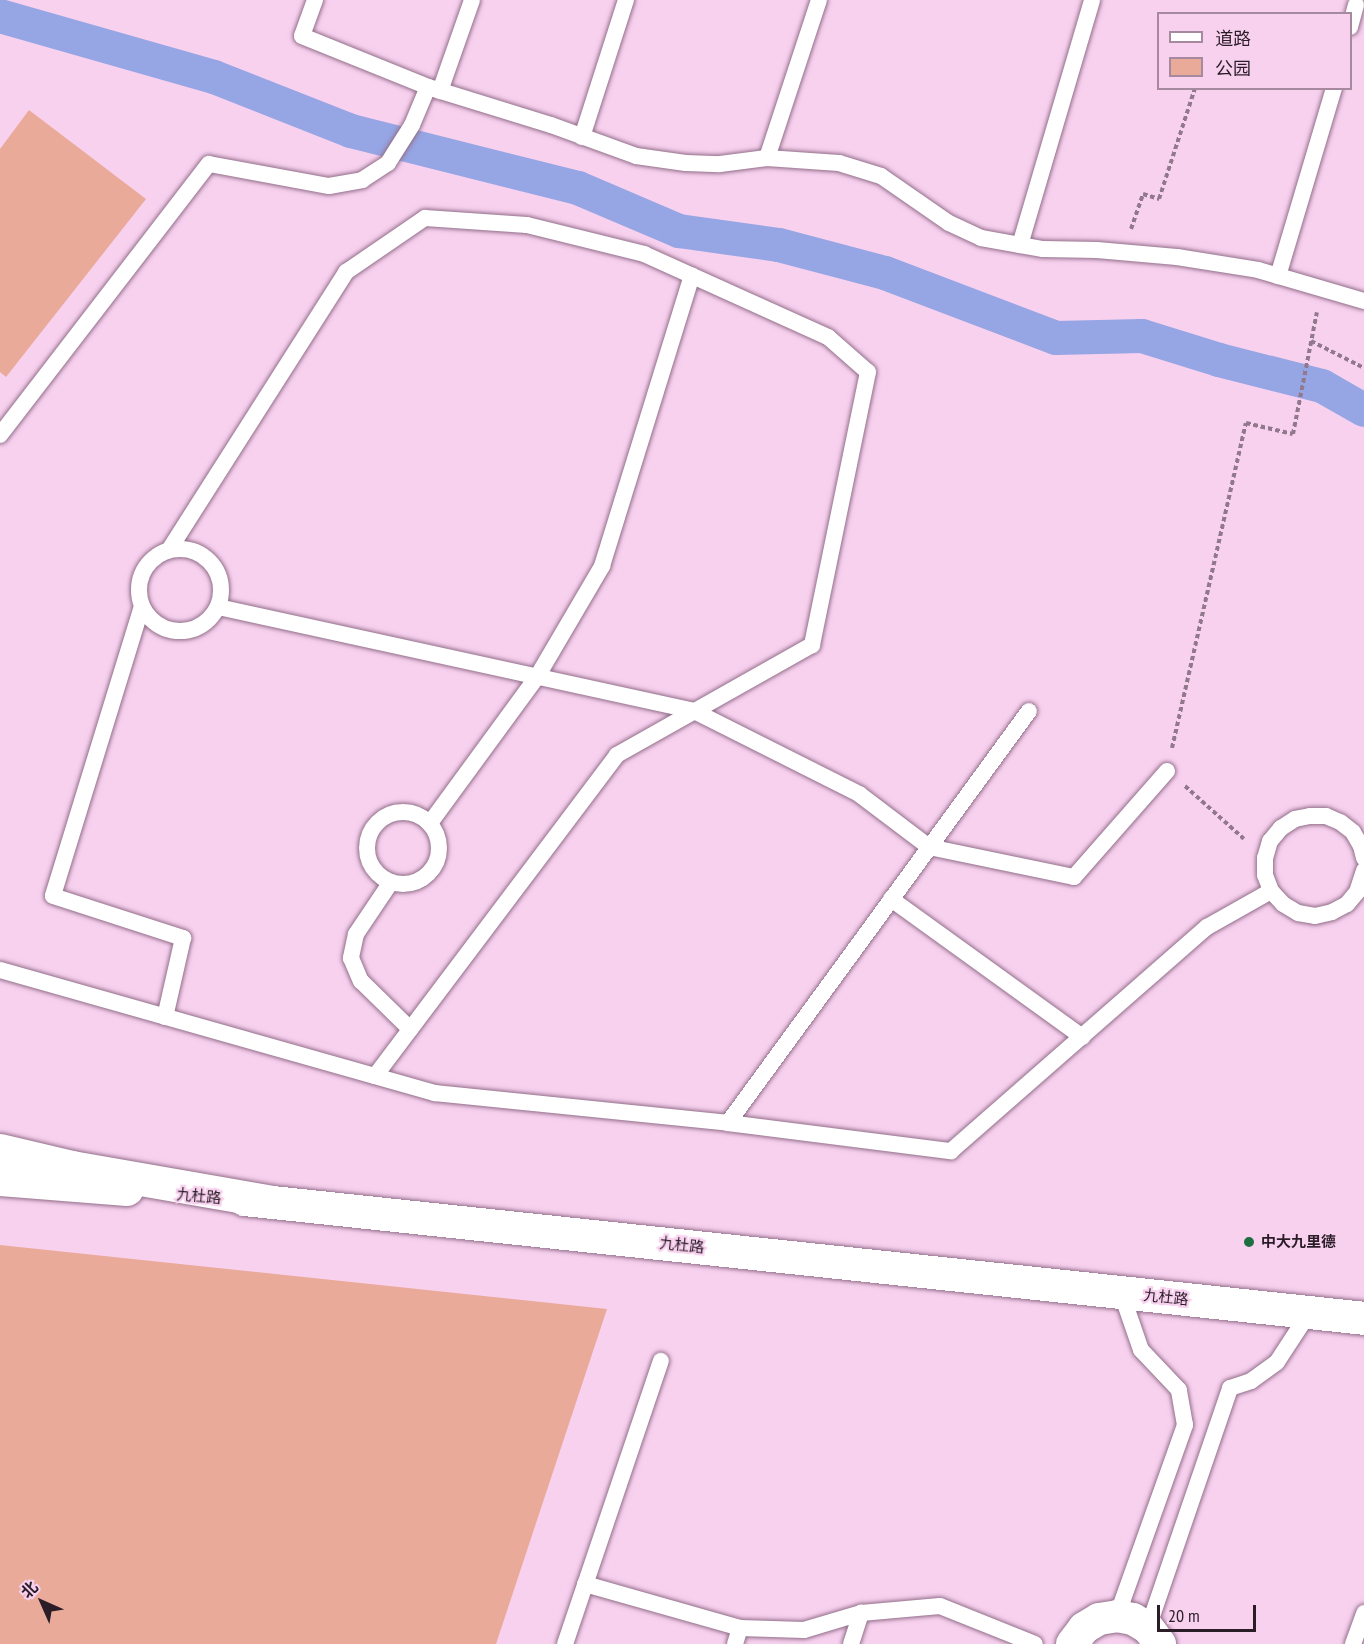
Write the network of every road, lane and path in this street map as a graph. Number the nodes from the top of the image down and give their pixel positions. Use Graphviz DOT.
graph roads {
  1 [pos="315,0"];
  2 [pos="472,0"];
  3 [pos="626,0"];
  4 [pos="819,0"];
  5 [pos="1092,0"];
  6 [pos="1356,5"];
  7 [pos="1352,20"];
  8 [pos="434,89"];
  9 [pos="1194,90"];
  10 [pos="1333,90"];
  11 [pos="582,137"];
  12 [pos="767,158"];
  13 [pos="1020,245"];
  14 [pos="1123,252"];
  15 [pos="692,276"];
  16 [pos="1278,276"];
  17 [pos="1321,290"];
  18 [pos="1364,302"];
  19 [pos="1311,341"];
  20 [pos="1364,368"];
  21 [pos="0,435"];
  22 [pos="169,550"];
  23 [pos="142,606"];
  24 [pos="218,607"];
  25 [pos="537,677"];
  26 [pos="694,711"];
  27 [pos="1029,711"];
  28 [pos="1167,771"];
  29 [pos="429,823"];
  30 [pos="929,848"];
  31 [pos="1265,858"];
  32 [pos="1364,858"];
  33 [pos="1364,870"];
  34 [pos="391,882"];
  35 [pos="1271,891"];
  36 [pos="891,899"];
  37 [pos="0,970"];
  38 [pos="165,1017"];
  39 [pos="410,1029"];
  40 [pos="1082,1037"];
  41 [pos="375,1076"];
  42 [pos="728,1123"];
  43 [pos="0,1150"];
  44 [pos="0,1179"];
  45 [pos="272,1202"];
  46 [pos="1121,1292"];
  47 [pos="1309,1313"];
  48 [pos="1364,1318"];
  49 [pos="661,1361"];
  50 [pos="585,1584"];
  51 [pos="861,1613"];
  52 [pos="1364,1613"];
  53 [pos="1116,1616"];
  54 [pos="738,1636"];
  55 [pos="1154,1636"];
  56 [pos="565,1644"];
  57 [pos="852,1644"];
  58 [pos="1035,1644"];
  59 [pos="1072,1644"];
  60 [pos="1353,1644"];
  1 -- 8 [label="lane"];
  2 -- 8 [label="lane"];
  3 -- 11 [label="lane"];
  4 -- 12 [label="lane"];
  5 -- 13 [label="lane"];
  6 -- 7 [label="lane"];
  8 -- 11 [label="lane"];
  8 -- 21 [label="lane"];
  9 -- 14 [label="path"];
  10 -- 16 [label="lane"];
  11 -- 12 [label="lane"];
  12 -- 13 [label="lane"];
  13 -- 14 [label="lane"];
  14 -- 16 [label="lane"];
  15 -- 22 [label="lane"];
  15 -- 25 [label="lane"];
  15 -- 26 [label="lane"];
  16 -- 17 [label="lane"];
  17 -- 18 [label="lane"];
  17 -- 19 [label="path"];
  19 -- 20 [label="path"];
  19 -- 28 [label="path"];
  22 -- 23 [label="lane"];
  22 -- 24 [label="lane"];
  23 -- 24 [label="lane"];
  23 -- 38 [label="lane"];
  24 -- 25 [label="lane"];
  25 -- 26 [label="lane"];
  25 -- 29 [label="lane"];
  26 -- 30 [label="lane"];
  26 -- 39 [label="lane"];
  27 -- 30 [label="lane"];
  28 -- 30 [label="lane"];
  28 -- 31 [label="path"];
  29 -- 34 [label="lane"];
  29 -- 34 [label="lane"];
  30 -- 36 [label="lane"];
  31 -- 32 [label="lane"];
  31 -- 35 [label="lane"];
  33 -- 35 [label="lane"];
  34 -- 39 [label="lane"];
  35 -- 40 [label="lane"];
  36 -- 40 [label="lane"];
  36 -- 42 [label="lane"];
  37 -- 38 [label="lane"];
  38 -- 41 [label="lane"];
  39 -- 41 [label="lane"];
  40 -- 42 [label="lane"];
  41 -- 42 [label="lane"];
  43 -- 45 [label="main road"];
  44 -- 45 [label="main road, 九杜路"];
  45 -- 46 [label="main road, 九杜路"];
  46 -- 47 [label="main road, 九杜路"];
  46 -- 53 [label="lane"];
  47 -- 48 [label="main road, 九杜路"];
  47 -- 55 [label="lane"];
  49 -- 50 [label="lane"];
  50 -- 54 [label="lane"];
  50 -- 56 [label="lane"];
  51 -- 54 [label="lane"];
  51 -- 57 [label="lane"];
  51 -- 58 [label="lane"];
  52 -- 60 [label="lane"];
  53 -- 55 [label="street"];
  53 -- 59 [label="street"];
}
